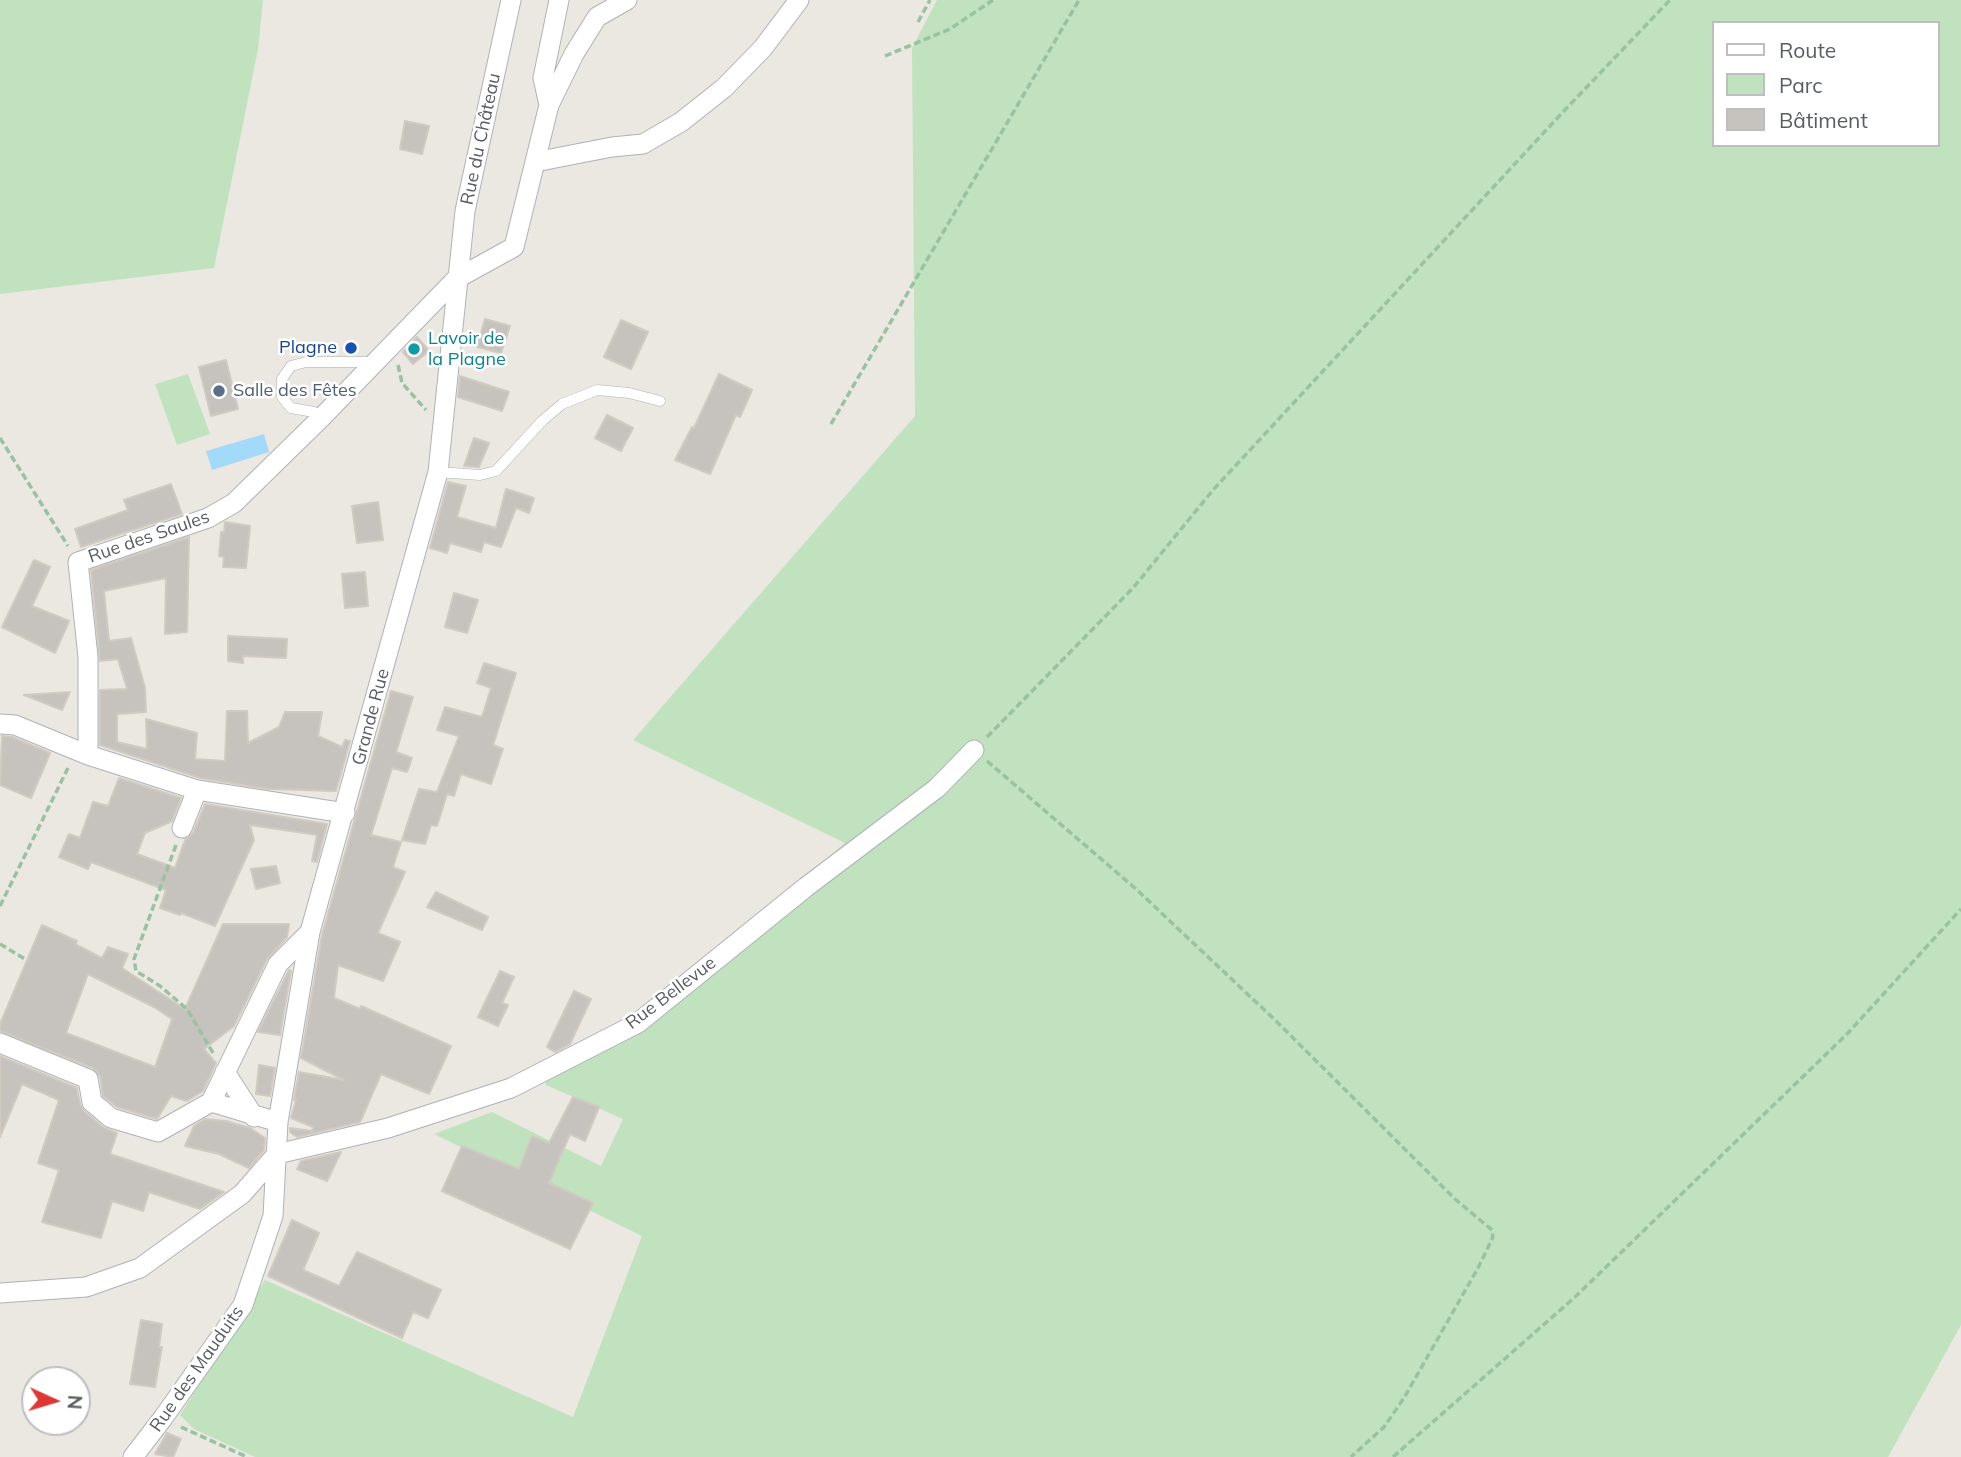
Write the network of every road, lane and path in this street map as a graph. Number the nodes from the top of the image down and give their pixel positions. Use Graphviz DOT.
graph roads {
  1 [pos="511,0"];
  2 [pos="559,0"];
  3 [pos="626,0"];
  4 [pos="799,0"];
  5 [pos="930,0"];
  6 [pos="993,0"];
  7 [pos="1079,0"];
  8 [pos="1670,0"];
  9 [pos="918,22"];
  10 [pos="885,56"];
  11 [pos="549,105"];
  12 [pos="535,162"];
  13 [pos="456,279"];
  14 [pos="373,362"];
  15 [pos="401,362"];
  16 [pos="660,401"];
  17 [pos="322,417"];
  18 [pos="444,419"];
  19 [pos="831,424"];
  20 [pos="0,438"];
  21 [pos="438,472"];
  22 [pos="78,562"];
  23 [pos="0,724"];
  24 [pos="974,750"];
  25 [pos="83,753"];
  26 [pos="197,790"];
  27 [pos="345,813"];
  28 [pos="182,828"];
  29 [pos="0,906"];
  30 [pos="1961,909"];
  31 [pos="310,932"];
  32 [pos="0,944"];
  33 [pos="25,959"];
  34 [pos="0,1042"];
  35 [pos="225,1072"];
  36 [pos="211,1102"];
  37 [pos="254,1117"];
  38 [pos="278,1122"];
  39 [pos="277,1154"];
  40 [pos="0,1293"];
  41 [pos="163,1418"];
  42 [pos="133,1457"];
  43 [pos="247,1457"];
  44 [pos="1351,1457"];
  45 [pos="1393,1457"];
  1 -- 13 [label="street, Rue du Château"];
  2 -- 11 [label="street"];
  3 -- 11 [label="street"];
  4 -- 12 [label="street"];
  5 -- 9 [label="path"];
  6 -- 10 [label="path"];
  7 -- 19 [label="path"];
  8 -- 24 [label="path"];
  11 -- 12 [label="street, Rue des Saules"];
  12 -- 13 [label="street, Rue des Saules"];
  13 -- 14 [label="street, Rue des Saules"];
  13 -- 18 [label="street, Grande Rue"];
  14 -- 17 [label="street, Rue des Saules"];
  14 -- 17 [label="lane"];
  15 -- 18 [label="path"];
  16 -- 21 [label="lane"];
  17 -- 22 [label="street, Rue des Saules"];
  18 -- 21 [label="street, Grande Rue"];
  20 -- 22 [label="path"];
  21 -- 27 [label="street, Grande Rue"];
  22 -- 25 [label="street, Rue des Saules"];
  23 -- 25 [label="street"];
  24 -- 39 [label="street, Rue Bellevue"];
  24 -- 44 [label="path"];
  25 -- 26 [label="street"];
  25 -- 29 [label="path"];
  26 -- 27 [label="street"];
  26 -- 28 [label="street"];
  27 -- 31 [label="street, Grande Rue"];
  28 -- 35 [label="path"];
  30 -- 45 [label="path"];
  31 -- 35 [label="street"];
  31 -- 38 [label="street, Grande Rue"];
  32 -- 33 [label="path"];
  34 -- 36 [label="street"];
  35 -- 36 [label="street"];
  35 -- 37 [label="street"];
  36 -- 37 [label="street"];
  37 -- 38 [label="street"];
  38 -- 39 [label="street, Grande Rue"];
  39 -- 40 [label="street"];
  39 -- 41 [label="street, Rue des Mauduits"];
  41 -- 42 [label="street, Rue des Mauduits"];
  41 -- 43 [label="path"];
}
